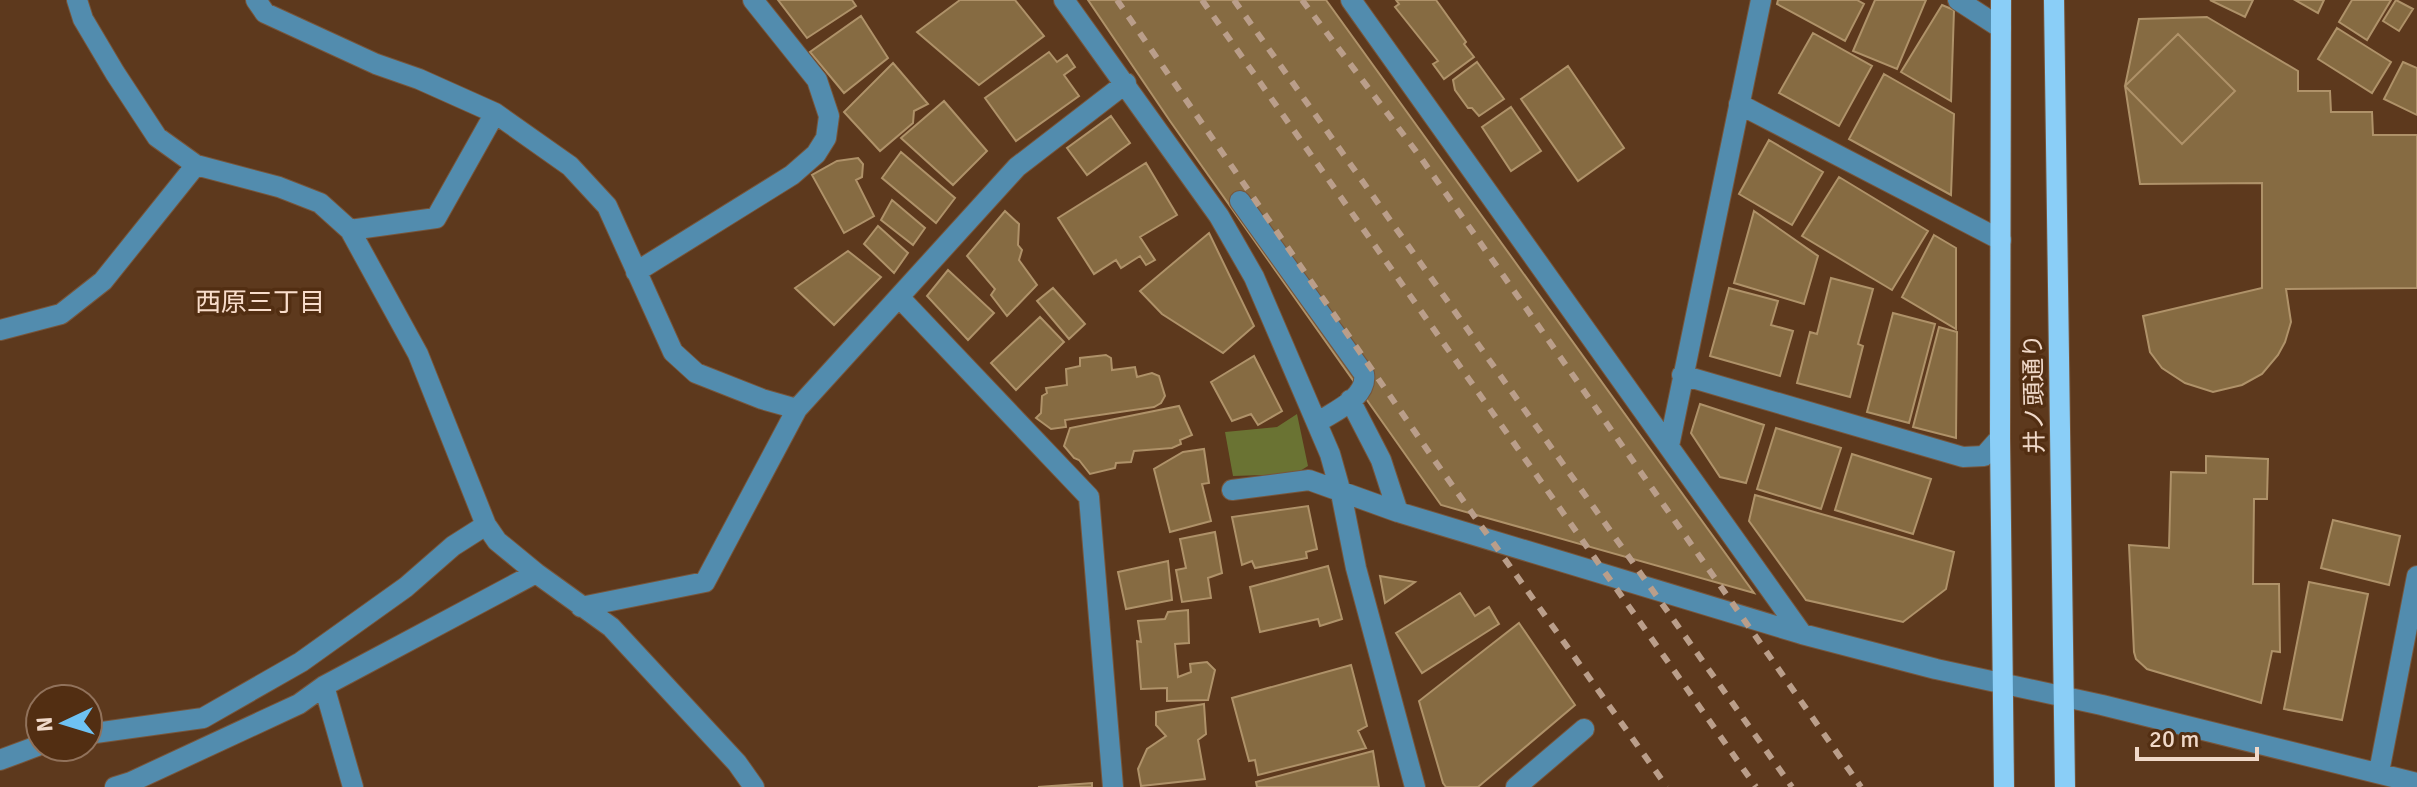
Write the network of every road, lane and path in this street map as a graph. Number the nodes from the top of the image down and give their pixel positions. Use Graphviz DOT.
graph roads {
  1 [pos="77,0"];
  2 [pos="256,0"];
  3 [pos="753,0"];
  4 [pos="1064,0"];
  5 [pos="1351,0"];
  6 [pos="1761,0"];
  7 [pos="1958,0"];
  8 [pos="2001,0"];
  9 [pos="2054,0"];
  10 [pos="2001,28"];
  11 [pos="1126,83"];
  12 [pos="1739,104"];
  13 [pos="495,113"];
  14 [pos="196,165"];
  15 [pos="1240,201"];
  16 [pos="350,230"];
  17 [pos="2001,240"];
  18 [pos="636,272"];
  19 [pos="899,297"];
  20 [pos="0,330"];
  21 [pos="1682,375"];
  22 [pos="1350,400"];
  23 [pos="797,409"];
  24 [pos="1318,422"];
  25 [pos="2000,438"];
  26 [pos="1669,446"];
  27 [pos="1232,490"];
  28 [pos="1341,493"];
  29 [pos="1398,512"];
  30 [pos="486,525"];
  31 [pos="536,573"];
  32 [pos="2417,576"];
  33 [pos="581,607"];
  34 [pos="1802,634"];
  35 [pos="2003,684"];
  36 [pos="324,686"];
  37 [pos="2064,697"];
  38 [pos="1584,729"];
  39 [pos="104,732"];
  40 [pos="24,751"];
  41 [pos="0,760"];
  42 [pos="2379,772"];
  43 [pos="2417,783"];
  44 [pos="115,787"];
  45 [pos="353,787"];
  46 [pos="754,787"];
  47 [pos="1113,787"];
  48 [pos="1415,787"];
  49 [pos="1516,787"];
  50 [pos="2004,787"];
  51 [pos="2065,787"];
  1 -- 14 [label="street"];
  2 -- 13 [label="street"];
  3 -- 18 [label="street"];
  4 -- 11 [label="street"];
  5 -- 26 [label="street"];
  6 -- 12 [label="street"];
  7 -- 10 [label="street"];
  8 -- 10 [label="main road, 井ノ頭通り"];
  9 -- 37 [label="main road, 井ノ頭通り"];
  10 -- 17 [label="main road, 井ノ頭通り"];
  11 -- 19 [label="street"];
  11 -- 24 [label="street"];
  12 -- 17 [label="street"];
  12 -- 21 [label="street"];
  13 -- 16 [label="street"];
  13 -- 18 [label="street"];
  14 -- 16 [label="street"];
  14 -- 20 [label="street"];
  15 -- 22 [label="street"];
  16 -- 30 [label="street"];
  17 -- 25 [label="main road, 井ノ頭通り"];
  18 -- 23 [label="street"];
  19 -- 23 [label="street"];
  19 -- 47 [label="street"];
  21 -- 25 [label="street"];
  21 -- 26 [label="street"];
  22 -- 24 [label="street"];
  22 -- 29 [label="street"];
  23 -- 33 [label="street"];
  24 -- 28 [label="street"];
  25 -- 35 [label="main road, 井ノ頭通り"];
  26 -- 34 [label="street"];
  27 -- 28 [label="street"];
  28 -- 29 [label="street"];
  28 -- 48 [label="street"];
  29 -- 34 [label="street"];
  30 -- 31 [label="street"];
  30 -- 39 [label="street"];
  31 -- 33 [label="street"];
  31 -- 36 [label="street"];
  32 -- 42 [label="street"];
  33 -- 46 [label="street"];
  34 -- 35 [label="street"];
  35 -- 37 [label="street"];
  35 -- 50 [label="main road, 井ノ頭通り"];
  36 -- 44 [label="street"];
  36 -- 45 [label="street"];
  37 -- 42 [label="street"];
  37 -- 51 [label="main road, 井ノ頭通り"];
  38 -- 49 [label="street"];
  40 -- 41 [label="street"];
  42 -- 43 [label="street"];
}
